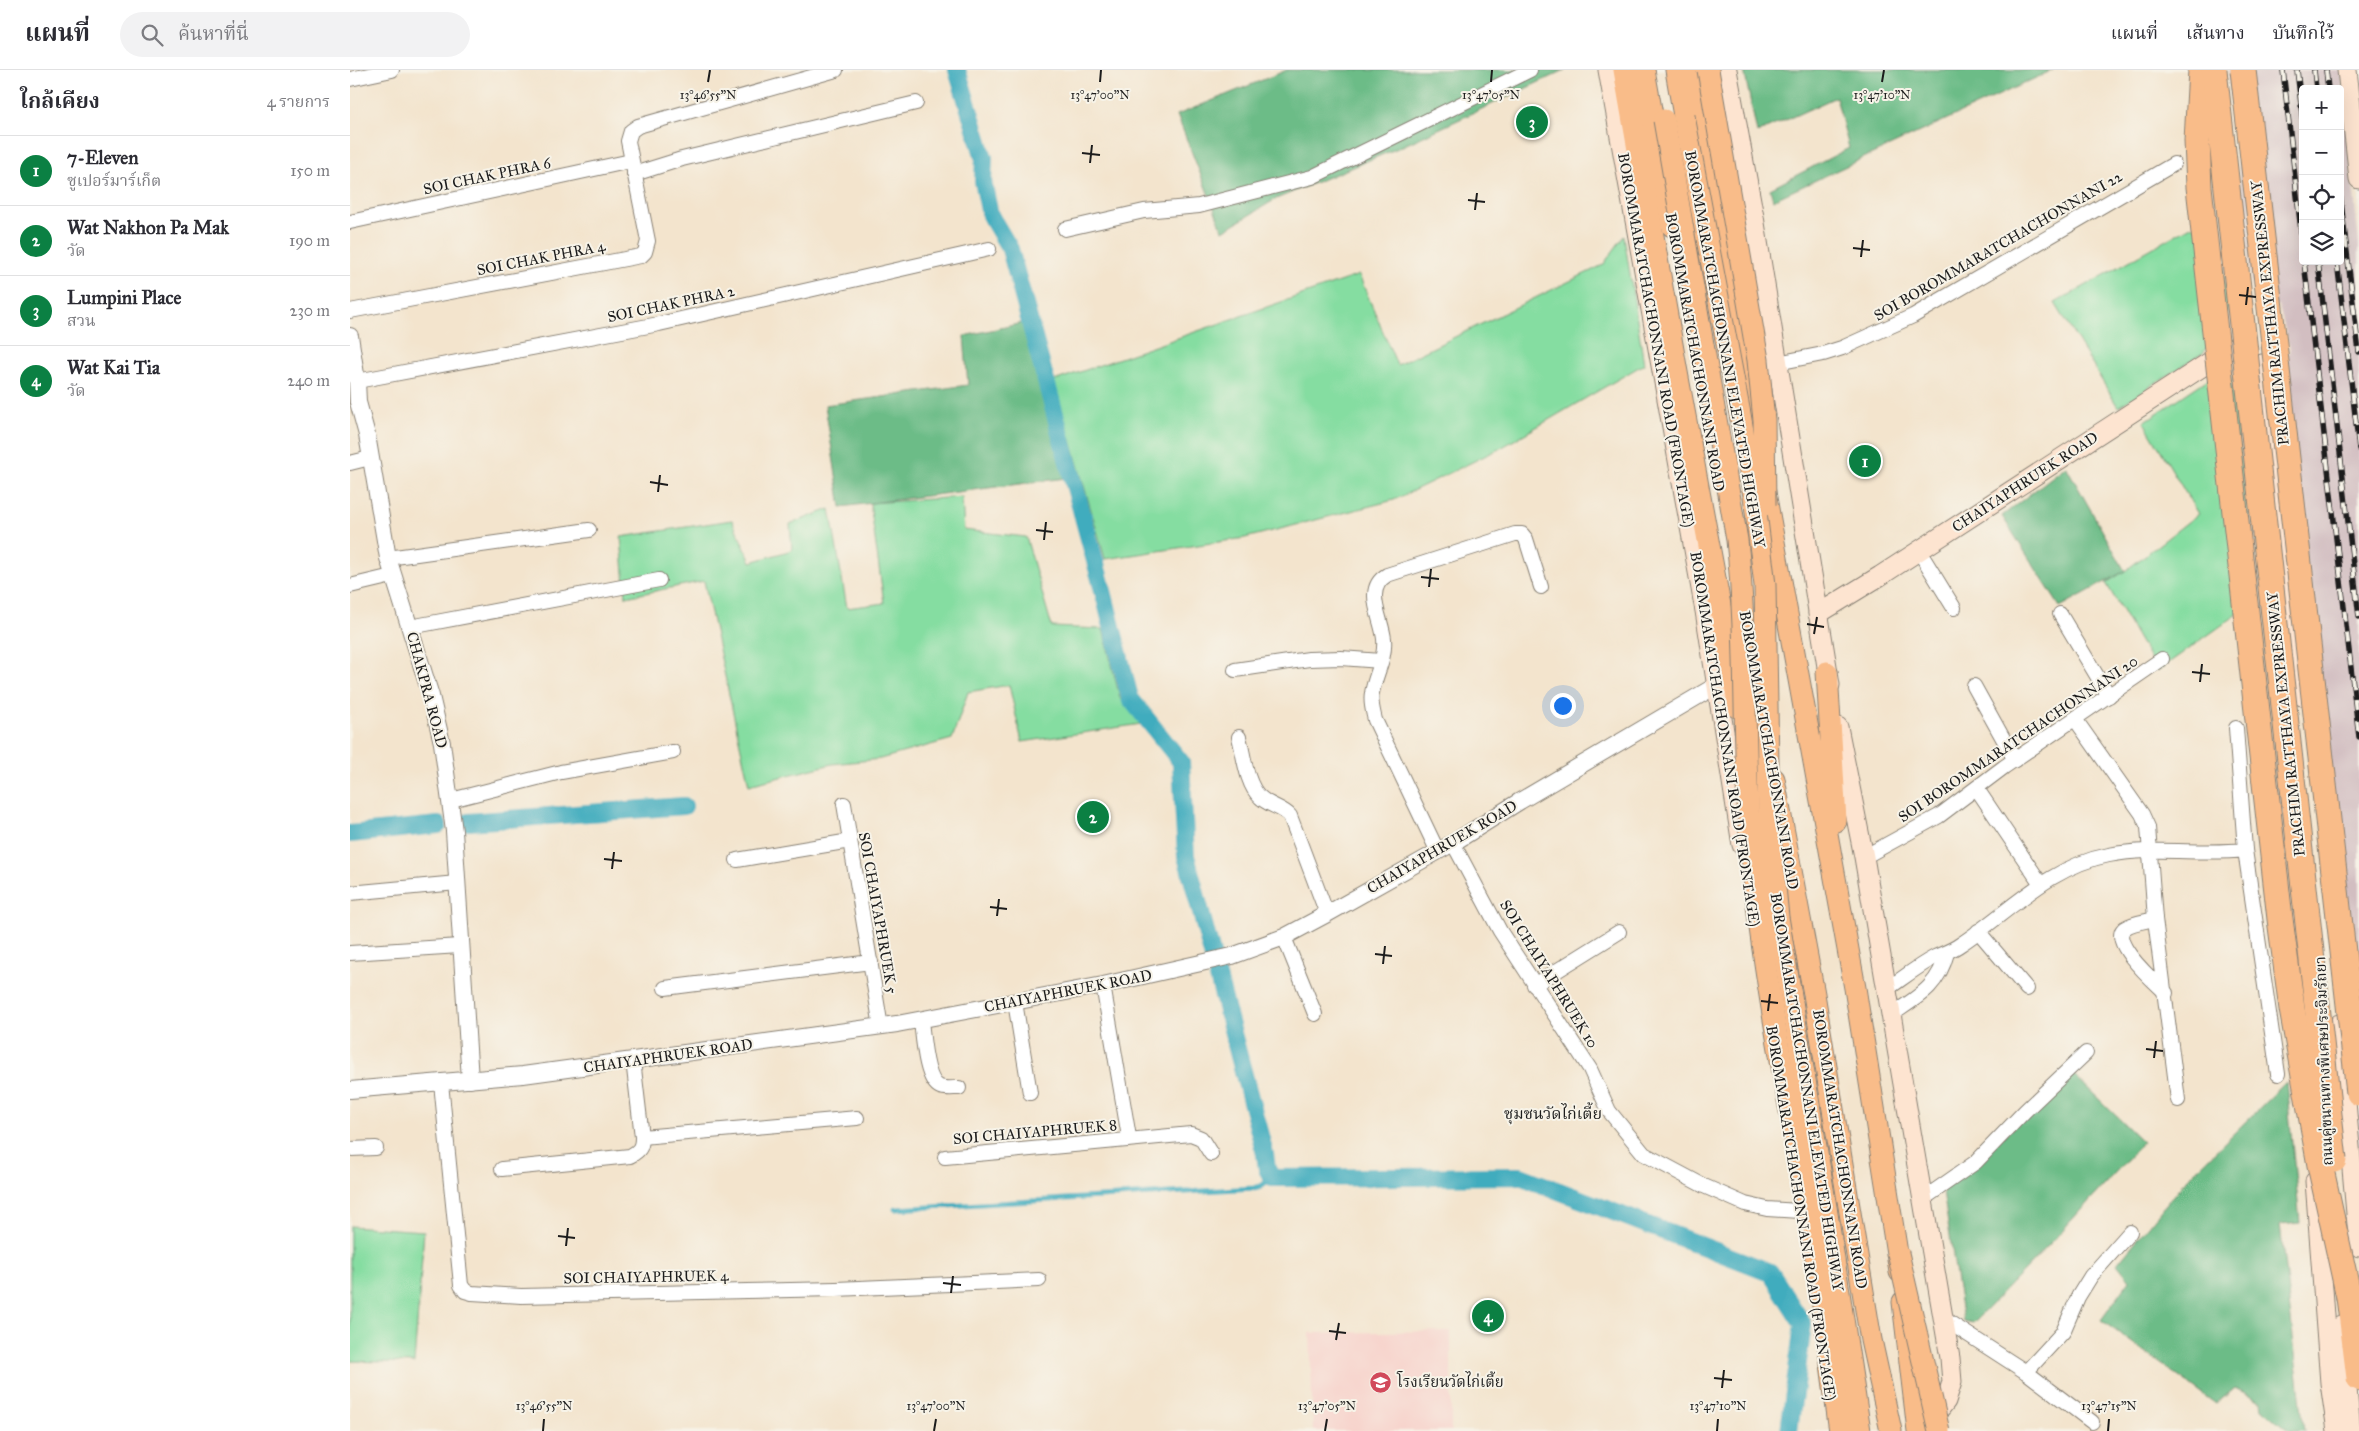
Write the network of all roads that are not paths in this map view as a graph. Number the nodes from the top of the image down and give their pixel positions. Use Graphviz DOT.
graph roads {
  1 [pos="392,70"];
  2 [pos="836,70"];
  3 [pos="1530,70"];
  4 [pos="1608,70"];
  5 [pos="1624,70"];
  6 [pos="1644,70"];
  7 [pos="1655,70"];
  8 [pos="1676,70"];
  9 [pos="1693,70"];
  10 [pos="1708,70"];
  11 [pos="1727,70"];
  12 [pos="2195,70"];
  13 [pos="2201,70"];
  14 [pos="2214,70"];
  15 [pos="2243,70"];
  16 [pos="2347,70"];
  17 [pos="350,79"];
  18 [pos="916,103"];
  19 [pos="1674,118"];
  20 [pos="2174,164"];
  21 [pos="633,168"];
  22 [pos="2359,179"];
  23 [pos="350,222"];
  24 [pos="1066,229"];
  25 [pos="989,249"];
  26 [pos="350,311"];
  27 [pos="2239,318"];
  28 [pos="350,336"];
  29 [pos="2230,348"];
  30 [pos="1777,363"];
  31 [pos="2257,364"];
  32 [pos="357,381"];
  33 [pos="354,402"];
  34 [pos="370,458"];
  35 [pos="350,463"];
  36 [pos="589,530"];
  37 [pos="1919,551"];
  38 [pos="388,558"];
  39 [pos="392,576"];
  40 [pos="660,580"];
  41 [pos="1765,585"];
  42 [pos="350,586"];
  43 [pos="1541,587"];
  44 [pos="1954,608"];
  45 [pos="1818,614"];
  46 [pos="2060,614"];
  47 [pos="410,627"];
  48 [pos="2162,659"];
  49 [pos="1381,661"];
  50 [pos="1235,670"];
  51 [pos="1827,672"];
  52 [pos="1717,685"];
  53 [pos="1974,686"];
  54 [pos="2109,696"];
  55 [pos="2075,719"];
  56 [pos="2236,728"];
  57 [pos="1239,737"];
  58 [pos="1745,737"];
  59 [pos="673,752"];
  60 [pos="2015,760"];
  61 [pos="1977,789"];
  62 [pos="451,800"];
  63 [pos="844,804"];
  64 [pos="850,841"];
  65 [pos="1742,843"];
  66 [pos="1454,844"];
  67 [pos="2150,850"];
  68 [pos="2245,850"];
  69 [pos="1438,852"];
  70 [pos="1864,857"];
  71 [pos="737,860"];
  72 [pos="457,883"];
  73 [pos="2041,884"];
  74 [pos="350,893"];
  75 [pos="1841,910"];
  76 [pos="1327,914"];
  77 [pos="2155,919"];
  78 [pos="1978,931"];
  79 [pos="1619,932"];
  80 [pos="1803,935"];
  81 [pos="1284,937"];
  82 [pos="460,946"];
  83 [pos="350,953"];
  84 [pos="1948,953"];
  85 [pos="871,962"];
  86 [pos="2325,981"];
  87 [pos="1103,985"];
  88 [pos="1534,985"];
  89 [pos="665,988"];
  90 [pos="1887,989"];
  91 [pos="2027,989"];
  92 [pos="2166,993"];
  93 [pos="1015,1002"];
  94 [pos="1315,1014"];
  95 [pos="1891,1015"];
  96 [pos="921,1021"];
  97 [pos="881,1027"];
  98 [pos="2086,1053"];
  99 [pos="633,1060"];
  100 [pos="2278,1074"];
  101 [pos="470,1080"];
  102 [pos="440,1083"];
  103 [pos="959,1088"];
  104 [pos="350,1090"];
  105 [pos="1030,1093"];
  106 [pos="2359,1093"];
  107 [pos="2178,1100"];
  108 [pos="857,1118"];
  109 [pos="642,1137"];
  110 [pos="1127,1140"];
  111 [pos="376,1148"];
  112 [pos="350,1149"];
  113 [pos="1211,1154"];
  114 [pos="945,1157"];
  115 [pos="502,1170"];
  116 [pos="1923,1199"];
  117 [pos="1799,1211"];
  118 [pos="2130,1232"];
  119 [pos="2359,1247"];
  120 [pos="1898,1253"];
  121 [pos="1039,1280"];
  122 [pos="2349,1296"];
  123 [pos="1944,1320"];
  124 [pos="1871,1340"];
  125 [pos="2026,1372"];
  126 [pos="2359,1378"];
  127 [pos="2092,1422"];
  128 [pos="1842,1431"];
  129 [pos="1860,1431"];
  130 [pos="1879,1431"];
  131 [pos="1891,1431"];
  132 [pos="1918,1431"];
  133 [pos="1939,1431"];
  134 [pos="2337,1431"];
  135 [pos="2351,1431"];
  1 -- 17 [label="street"];
  2 -- 21 [label="street"];
  3 -- 24 [label="street"];
  4 -- 52 [label="main road, BOROMMARATCHACHONNANI ROAD (FRONTAGE)"];
  5 -- 58 [label="main road, bridge"];
  6 -- 80 [label="main road, BOROMMARATCHACHONNANI ROAD"];
  7 -- 19 [label="main road, BOROMMARATCHACHONNANI ELEVATED HIGHWAY"];
  8 -- 19 [label="main road, BOROMMARATCHACHONNANI ELEVATED HIGHWAY"];
  9 -- 75 [label="main road"];
  10 -- 41 [label="main road, bridge"];
  11 -- 30 [label="main road"];
  12 -- 27 [label="main road"];
  13 -- 122 [label="highway, bridge"];
  14 -- 122 [label="highway, PRACHIM RATTHAYA EXPRESSWAY, bridge"];
  15 -- 106 [label="highway, PRACHIM RATTHAYA EXPRESSWAY, bridge"];
  16 -- 22 [label="main road"];
  18 -- 21 [label="street, SOI CHAK PHRA 6"];
  19 -- 41 [label="main road, BOROMMARATCHACHONNANI ELEVATED HIGHWAY, bridge"];
  19 -- 58 [label="main road, BOROMMARATCHACHONNANI ELEVATED HIGHWAY, bridge"];
  20 -- 30 [label="street, SOI BOROMMARATCHACHONNANI 22"];
  21 -- 23 [label="street, SOI CHAK PHRA 6"];
  21 -- 26 [label="street, SOI CHAK PHRA 4"];
  25 -- 32 [label="street, SOI CHAK PHRA 2"];
  27 -- 29 [label="main road"];
  27 -- 31 [label="main road"];
  28 -- 32 [label="street, CHAKPRA ROAD"];
  29 -- 31 [label="main road"];
  29 -- 37 [label="main road, CHAIYAPHRUEK ROAD"];
  30 -- 45 [label="main road"];
  31 -- 86 [label="main road, ถนนคู่ขนานทางพิเศษประจิมรัถยา"];
  31 -- 119 [label="main road"];
  32 -- 33 [label="street, CHAKPRA ROAD"];
  33 -- 34 [label="street, CHAKPRA ROAD"];
  34 -- 35 [label="street"];
  34 -- 38 [label="street, CHAKPRA ROAD"];
  36 -- 38 [label="street"];
  37 -- 44 [label="street"];
  37 -- 45 [label="main road, CHAIYAPHRUEK ROAD"];
  38 -- 39 [label="street, CHAKPRA ROAD"];
  39 -- 42 [label="street"];
  39 -- 47 [label="street, CHAKPRA ROAD"];
  40 -- 47 [label="street"];
  41 -- 129 [label="main road, BOROMMARATCHACHONNANI ELEVATED HIGHWAY, bridge"];
  43 -- 49 [label="street"];
  45 -- 51 [label="main road"];
  46 -- 54 [label="street"];
  47 -- 62 [label="street, CHAKPRA ROAD"];
  48 -- 54 [label="street, SOI BOROMMARATCHACHONNANI 20"];
  49 -- 50 [label="street"];
  49 -- 69 [label="street"];
  51 -- 70 [label="main road"];
  51 -- 75 [label="main road"];
  52 -- 65 [label="main road, BOROMMARATCHACHONNANI ROAD (FRONTAGE)"];
  52 -- 66 [label="street, CHAIYAPHRUEK ROAD"];
  53 -- 60 [label="street"];
  54 -- 55 [label="street, SOI BOROMMARATCHACHONNANI 20"];
  55 -- 60 [label="street, SOI BOROMMARATCHACHONNANI 20"];
  55 -- 67 [label="street"];
  56 -- 68 [label="street"];
  57 -- 76 [label="street"];
  58 -- 128 [label="main road, BOROMMARATCHACHONNANI ELEVATED HIGHWAY, bridge"];
  59 -- 62 [label="street"];
  60 -- 61 [label="street, SOI BOROMMARATCHACHONNANI 20"];
  61 -- 70 [label="street, SOI BOROMMARATCHACHONNANI 20"];
  61 -- 73 [label="street"];
  62 -- 72 [label="street, CHAKPRA ROAD"];
  63 -- 64 [label="street, SOI CHAIYAPHRUEK 5"];
  64 -- 71 [label="street"];
  64 -- 85 [label="street, SOI CHAIYAPHRUEK 5"];
  65 -- 80 [label="main road"];
  65 -- 117 [label="main road, BOROMMARATCHACHONNANI ROAD (FRONTAGE)"];
  66 -- 69 [label="street, CHAIYAPHRUEK ROAD"];
  66 -- 88 [label="street, SOI CHAIYAPHRUEK 10"];
  67 -- 68 [label="street"];
  67 -- 73 [label="street"];
  67 -- 77 [label="street"];
  68 -- 100 [label="street"];
  69 -- 76 [label="street, CHAIYAPHRUEK ROAD"];
  70 -- 90 [label="main road"];
  72 -- 74 [label="street"];
  72 -- 82 [label="street, CHAKPRA ROAD"];
  73 -- 78 [label="street"];
  75 -- 120 [label="main road"];
  76 -- 81 [label="street, CHAIYAPHRUEK ROAD"];
  77 -- 92 [label="street"];
  77 -- 92 [label="street"];
  78 -- 84 [label="street"];
  78 -- 91 [label="street"];
  79 -- 88 [label="street"];
  80 -- 124 [label="main road, BOROMMARATCHACHONNANI ROAD"];
  81 -- 87 [label="street, CHAIYAPHRUEK ROAD"];
  81 -- 94 [label="street"];
  82 -- 83 [label="street"];
  82 -- 101 [label="street, CHAKPRA ROAD"];
  84 -- 90 [label="street"];
  84 -- 95 [label="street"];
  85 -- 89 [label="street"];
  85 -- 97 [label="street, SOI CHAIYAPHRUEK 5"];
  86 -- 134 [label="main road"];
  86 -- 135 [label="main road, ถนนคู่ขนานทางพิเศษประจิมรัถยา, bridge"];
  87 -- 93 [label="street, CHAIYAPHRUEK ROAD"];
  87 -- 110 [label="street, SOI CHAIYAPHRUEK 8"];
  88 -- 117 [label="street, SOI CHAIYAPHRUEK 10"];
  90 -- 95 [label="main road"];
  92 -- 107 [label="street"];
  93 -- 96 [label="street, CHAIYAPHRUEK ROAD"];
  93 -- 105 [label="street"];
  95 -- 116 [label="main road"];
  96 -- 97 [label="street, CHAIYAPHRUEK ROAD"];
  96 -- 103 [label="street"];
  97 -- 99 [label="street, CHAIYAPHRUEK ROAD"];
  98 -- 116 [label="street"];
  99 -- 101 [label="street, CHAIYAPHRUEK ROAD"];
  99 -- 109 [label="street"];
  101 -- 102 [label="street, CHAIYAPHRUEK ROAD"];
  102 -- 104 [label="street, CHAIYAPHRUEK ROAD"];
  102 -- 121 [label="street, SOI CHAIYAPHRUEK 4"];
  108 -- 109 [label="street"];
  109 -- 115 [label="street"];
  110 -- 113 [label="street, SOI CHAIYAPHRUEK 8"];
  110 -- 114 [label="street, SOI CHAIYAPHRUEK 8"];
  111 -- 112 [label="street"];
  116 -- 123 [label="main road"];
  117 -- 128 [label="main road, BOROMMARATCHACHONNANI ROAD (FRONTAGE)"];
  118 -- 125 [label="street"];
  120 -- 132 [label="main road, bridge"];
  120 -- 133 [label="main road, bridge"];
  122 -- 126 [label="highway, PRACHIM RATTHAYA EXPRESSWAY"];
  123 -- 125 [label="street"];
  123 -- 132 [label="main road"];
  124 -- 130 [label="main road"];
  124 -- 131 [label="main road, BOROMMARATCHACHONNANI ROAD"];
  125 -- 127 [label="street"];
}
